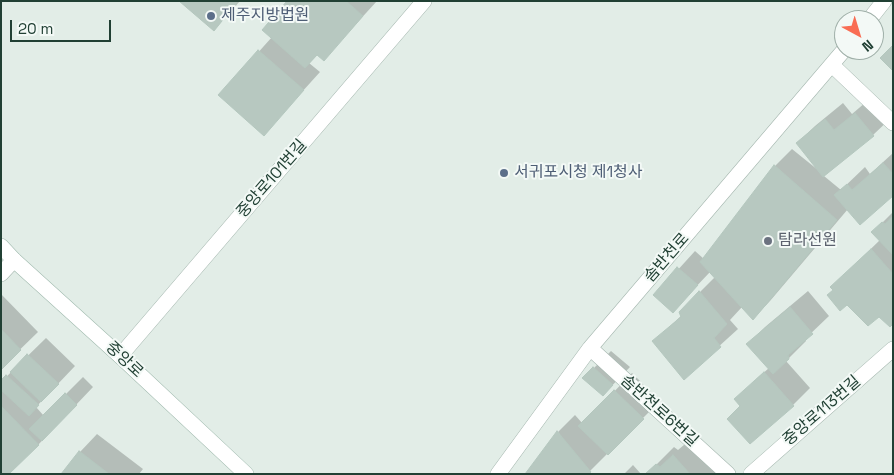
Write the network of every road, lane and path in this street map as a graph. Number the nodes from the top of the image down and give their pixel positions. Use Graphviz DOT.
graph roads {
  1 [pos="424,1"];
  2 [pos="836,60"];
  3 [pos="832,65"];
  4 [pos="893,123"];
  5 [pos="1,246"];
  6 [pos="14,260"];
  7 [pos="1,274"];
  8 [pos="590,348"];
  9 [pos="893,349"];
  10 [pos="120,356"];
  11 [pos="246,474"];
  12 [pos="498,474"];
  13 [pos="728,474"];
  14 [pos="750,474"];
  1 -- 10 [label="street, 중앙로101번길"];
  2 -- 3 [label="street, 솜반천로"];
  3 -- 4 [label="street"];
  3 -- 8 [label="street, 솜반천로"];
  5 -- 6 [label="street, 중앙로"];
  6 -- 7 [label="street"];
  6 -- 10 [label="street, 중앙로"];
  8 -- 12 [label="street, 솜반천로"];
  8 -- 13 [label="street, 솜반천로6번길"];
  9 -- 14 [label="street, 중앙로113번길"];
  10 -- 11 [label="street, 중앙로"];
}
